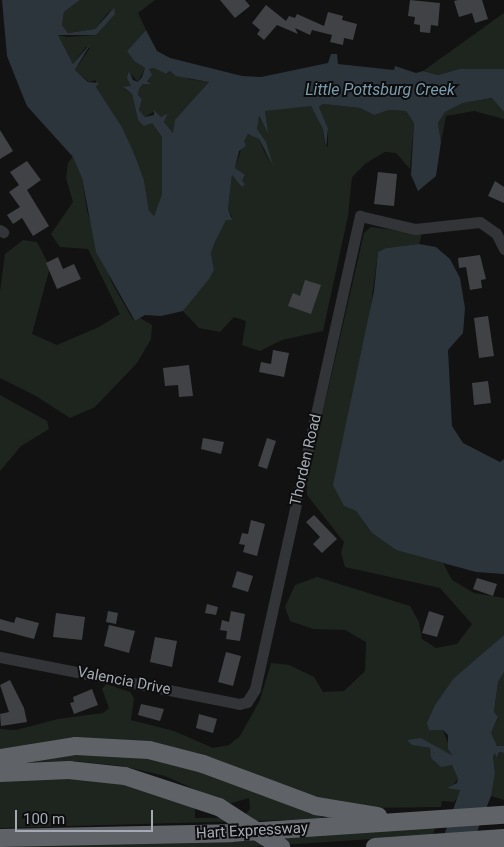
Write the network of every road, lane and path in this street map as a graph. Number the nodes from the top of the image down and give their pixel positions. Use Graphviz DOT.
graph roads {
  1 [pos="504,250"];
  2 [pos="0,657"];
  3 [pos="247,702"];
  4 [pos="0,758"];
  5 [pos="0,773"];
  6 [pos="497,815"];
  7 [pos="441,820"];
  8 [pos="0,838"];
  9 [pos="504,838"];
  10 [pos="281,847"];
  11 [pos="376,847"];
  1 -- 3 [label="street, Thorden Road"];
  2 -- 3 [label="street, Valencia Drive"];
  4 -- 7 [label="highway"];
  5 -- 10 [label="highway, bridge"];
  6 -- 7 [label="highway, Hart Expressway"];
  7 -- 8 [label="highway, Hart Expressway"];
  9 -- 11 [label="highway"];
}
